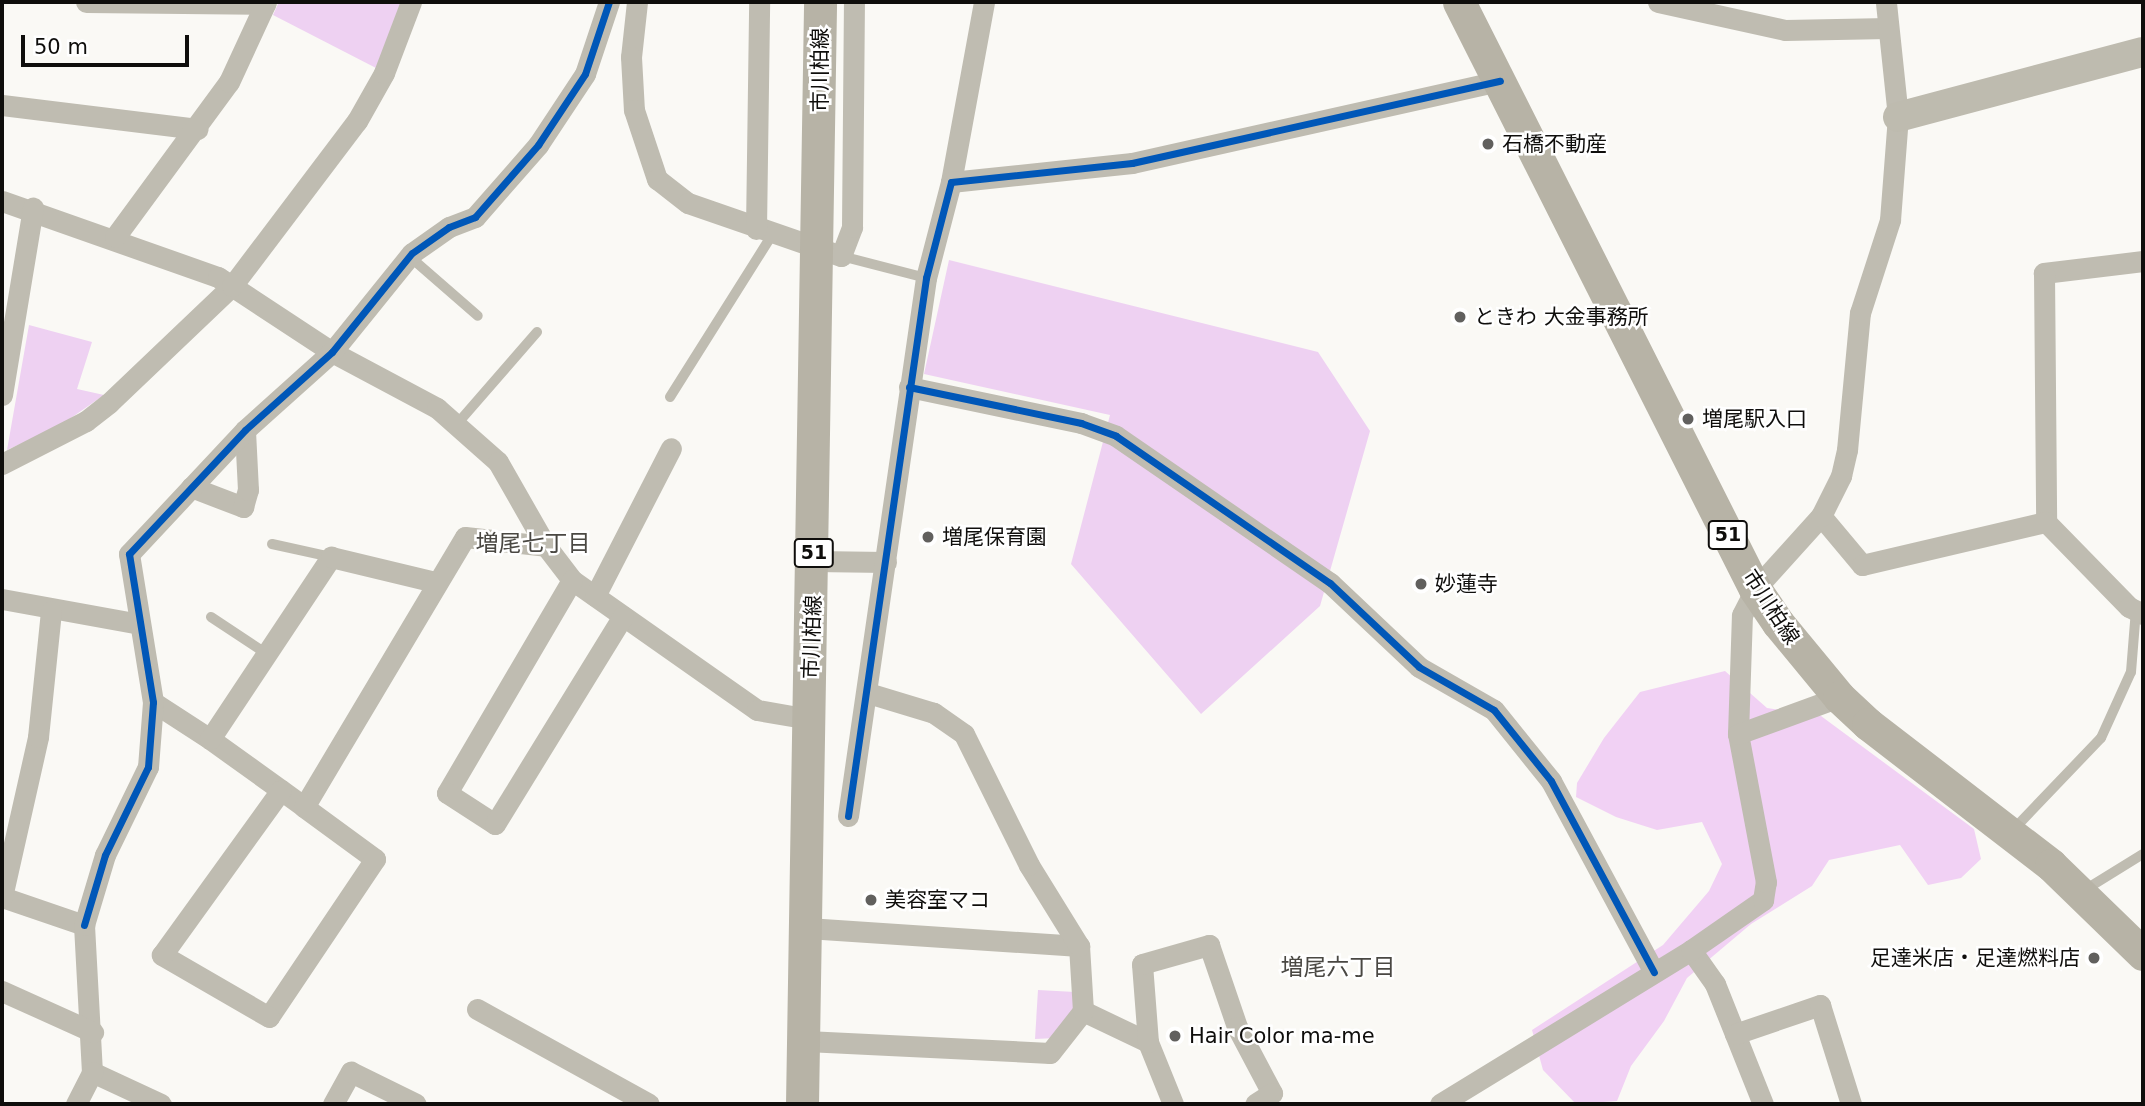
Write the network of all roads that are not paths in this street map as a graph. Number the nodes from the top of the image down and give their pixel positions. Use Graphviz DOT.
graph roads {
  1 [pos="86,2"];
  2 [pos="411,2"];
  3 [pos="637,2"];
  4 [pos="759,2"];
  5 [pos="820,2"];
  6 [pos="854,2"];
  7 [pos="984,2"];
  8 [pos="1459,2"];
  9 [pos="1658,2"];
  10 [pos="1886,2"];
  11 [pos="266,3"];
  12 [pos="604,3"];
  13 [pos="1888,28"];
  14 [pos="2143,52"];
  15 [pos="1500,81"];
  16 [pos="2,105"];
  17 [pos="1898,117"];
  18 [pos="198,129"];
  19 [pos="951,182"];
  20 [pos="2,201"];
  21 [pos="33,208"];
  22 [pos="764,232"];
  23 [pos="115,237"];
  24 [pos="830,253"];
  25 [pos="409,256"];
  26 [pos="2143,261"];
  27 [pos="926,278"];
  28 [pos="232,286"];
  29 [pos="478,316"];
  30 [pos="537,332"];
  31 [pos="332,352"];
  32 [pos="909,387"];
  33 [pos="2,395"];
  34 [pos="670,397"];
  35 [pos="457,424"];
  36 [pos="245,430"];
  37 [pos="671,448"];
  38 [pos="2,464"];
  39 [pos="191,487"];
  40 [pos="1821,516"];
  41 [pos="2046,522"];
  42 [pos="272,544"];
  43 [pos="546,546"];
  44 [pos="331,557"];
  45 [pos="814,562"];
  46 [pos="886,562"];
  47 [pos="572,580"];
  48 [pos="435,582"];
  49 [pos="1755,589"];
  50 [pos="595,596"];
  51 [pos="2,599"];
  52 [pos="51,612"];
  53 [pos="2139,612"];
  54 [pos="623,616"];
  55 [pos="211,617"];
  56 [pos="140,624"];
  57 [pos="267,654"];
  58 [pos="868,693"];
  59 [pos="1839,697"];
  60 [pos="153,702"];
  61 [pos="809,719"];
  62 [pos="1738,734"];
  63 [pos="210,739"];
  64 [pos="281,790"];
  65 [pos="304,807"];
  66 [pos="848,816"];
  67 [pos="2010,833"];
  68 [pos="2143,854"];
  69 [pos="2081,892"];
  70 [pos="2,897"];
  71 [pos="84,925"];
  72 [pos="807,928"];
  73 [pos="1079,946"];
  74 [pos="1691,950"];
  75 [pos="2143,954"];
  76 [pos="1654,972"];
  77 [pos="2,991"];
  78 [pos="477,1009"];
  79 [pos="1083,1011"];
  80 [pos="93,1032"];
  81 [pos="1735,1034"];
  82 [pos="806,1041"];
  83 [pos="1148,1042"];
  84 [pos="92,1072"];
  85 [pos="76,1104"];
  86 [pos="161,1104"];
  87 [pos="333,1104"];
  88 [pos="416,1104"];
  89 [pos="649,1104"];
  90 [pos="802,1104"];
  91 [pos="1173,1104"];
  92 [pos="1255,1104"];
  93 [pos="1440,1104"];
  94 [pos="1763,1104"];
  95 [pos="1851,1104"];
  1 -- 11 [label="street"];
  2 -- 28 [label="street"];
  3 -- 22 [label="street"];
  4 -- 22 [label="street"];
  5 -- 24 [label="main road, 市川柏線 / 51"];
  6 -- 24 [label="street"];
  7 -- 19 [label="street"];
  8 -- 15 [label="main road, 市川柏線 / 51"];
  9 -- 13 [label="street"];
  10 -- 13 [label="street"];
  11 -- 18 [label="street"];
  12 -- 25 [label="street"];
  13 -- 17 [label="street"];
  14 -- 17 [label="street"];
  15 -- 19 [label="street"];
  15 -- 49 [label="main road, 市川柏線 / 51"];
  16 -- 18 [label="street"];
  17 -- 40 [label="street"];
  18 -- 23 [label="street"];
  19 -- 27 [label="street"];
  20 -- 21 [label="street"];
  21 -- 23 [label="street"];
  21 -- 33 [label="street"];
  22 -- 24 [label="street"];
  22 -- 34 [label="lane"];
  23 -- 28 [label="street"];
  24 -- 27 [label="lane"];
  24 -- 45 [label="main road, 市川柏線 / 51"];
  25 -- 29 [label="lane"];
  25 -- 31 [label="street"];
  26 -- 41 [label="street"];
  27 -- 32 [label="street"];
  28 -- 31 [label="street"];
  28 -- 38 [label="street"];
  30 -- 35 [label="lane"];
  31 -- 35 [label="street"];
  31 -- 36 [label="street"];
  32 -- 46 [label="street"];
  32 -- 76 [label="street"];
  35 -- 43 [label="street"];
  36 -- 39 [label="street"];
  36 -- 39 [label="street"];
  37 -- 50 [label="street"];
  39 -- 56 [label="street"];
  40 -- 41 [label="street"];
  40 -- 49 [label="street"];
  41 -- 53 [label="street"];
  42 -- 44 [label="lane"];
  43 -- 47 [label="street"];
  43 -- 48 [label="street"];
  44 -- 48 [label="street"];
  44 -- 57 [label="street"];
  45 -- 46 [label="street"];
  45 -- 61 [label="main road, 市川柏線 / 51"];
  46 -- 58 [label="street"];
  47 -- 50 [label="street"];
  47 -- 54 [label="street"];
  48 -- 65 [label="street"];
  49 -- 59 [label="main road, 市川柏線 / 51"];
  49 -- 62 [label="street"];
  50 -- 54 [label="street"];
  51 -- 52 [label="street"];
  52 -- 56 [label="street"];
  52 -- 70 [label="street"];
  53 -- 67 [label="lane"];
  54 -- 61 [label="street"];
  55 -- 57 [label="lane"];
  56 -- 60 [label="street"];
  57 -- 63 [label="street"];
  58 -- 66 [label="street"];
  58 -- 73 [label="street"];
  59 -- 62 [label="street"];
  59 -- 67 [label="main road, 市川柏線 / 51"];
  60 -- 63 [label="street"];
  60 -- 71 [label="street"];
  61 -- 72 [label="main road, 市川柏線 / 51"];
  62 -- 74 [label="street"];
  63 -- 64 [label="street"];
  64 -- 65 [label="street"];
  64 -- 65 [label="street"];
  67 -- 69 [label="main road, 市川柏線 / 51"];
  68 -- 69 [label="lane"];
  69 -- 75 [label="main road, 市川柏線 / 51"];
  70 -- 71 [label="street"];
  71 -- 80 [label="street"];
  72 -- 73 [label="street"];
  72 -- 82 [label="main road, 市川柏線 / 51"];
  73 -- 79 [label="street"];
  74 -- 76 [label="street"];
  74 -- 81 [label="street"];
  76 -- 93 [label="street"];
  77 -- 80 [label="street"];
  78 -- 89 [label="street"];
  79 -- 82 [label="street"];
  79 -- 83 [label="street"];
  80 -- 84 [label="street"];
  81 -- 94 [label="street"];
  81 -- 95 [label="street"];
  82 -- 90 [label="main road, 市川柏線 / 51"];
  83 -- 91 [label="street"];
  83 -- 92 [label="street"];
  84 -- 85 [label="street"];
  84 -- 86 [label="street"];
  87 -- 88 [label="street"];
}
